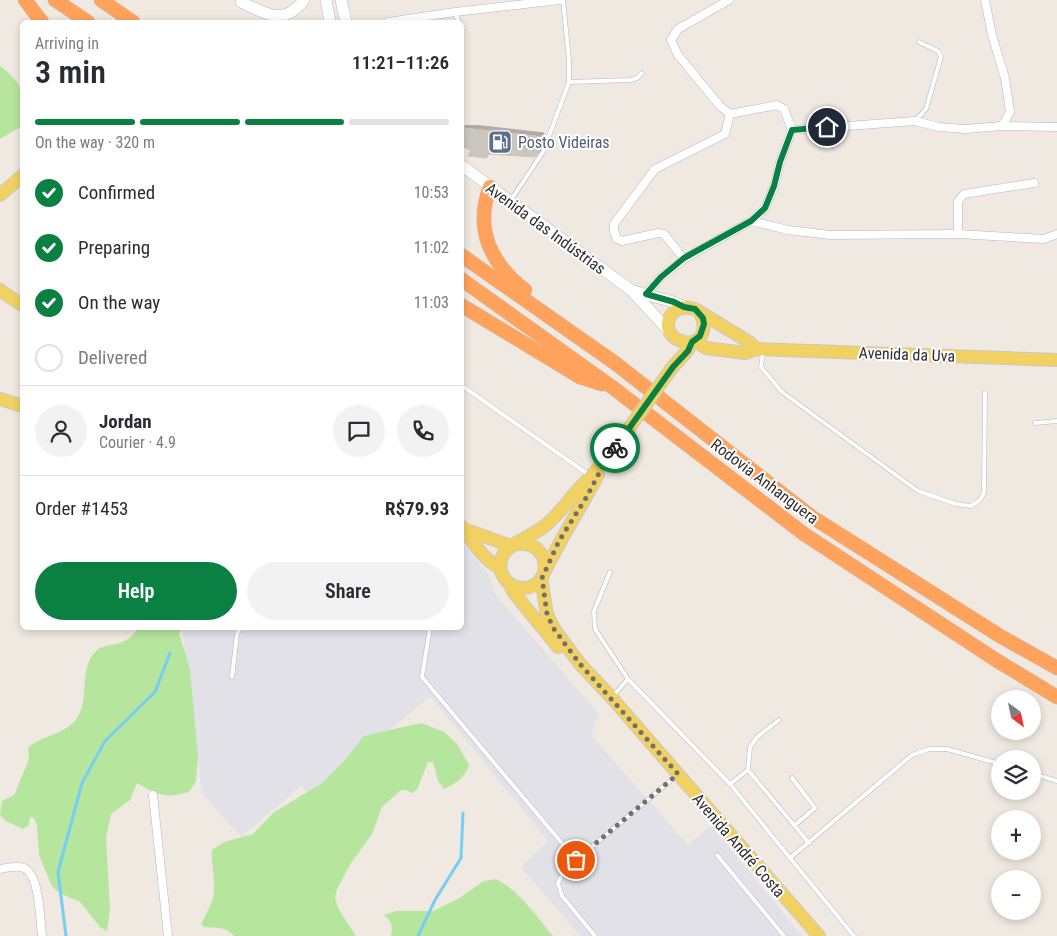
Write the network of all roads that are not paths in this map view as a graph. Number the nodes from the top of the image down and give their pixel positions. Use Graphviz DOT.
graph roads {
  1 [pos="25,0"];
  2 [pos="55,0"];
  3 [pos="101,0"];
  4 [pos="304,0"];
  5 [pos="561,0"];
  6 [pos="729,0"];
  7 [pos="985,0"];
  8 [pos="240,1"];
  9 [pos="333,1"];
  10 [pos="455,12"];
  11 [pos="40,20"];
  12 [pos="79,20"];
  13 [pos="85,20"];
  14 [pos="130,20"];
  15 [pos="263,20"];
  16 [pos="330,20"];
  17 [pos="345,20"];
  18 [pos="401,20"];
  19 [pos="458,20"];
  20 [pos="919,42"];
  21 [pos="642,73"];
  22 [pos="570,82"];
  23 [pos="730,114"];
  24 [pos="915,121"];
  25 [pos="1002,126"];
  26 [pos="1057,127"];
  27 [pos="792,130"];
  28 [pos="464,167"];
  29 [pos="20,178"];
  30 [pos="1034,183"];
  31 [pos="490,187"];
  32 [pos="0,195"];
  33 [pos="510,202"];
  34 [pos="751,221"];
  35 [pos="958,234"];
  36 [pos="1057,234"];
  37 [pos="464,257"];
  38 [pos="684,258"];
  39 [pos="464,281"];
  40 [pos="0,290"];
  41 [pos="631,290"];
  42 [pos="646,294"];
  43 [pos="20,304"];
  44 [pos="464,307"];
  45 [pos="684,307"];
  46 [pos="699,312"];
  47 [pos="673,336"];
  48 [pos="694,342"];
  49 [pos="760,349"];
  50 [pos="1057,360"];
  51 [pos="614,363"];
  52 [pos="672,368"];
  53 [pos="464,387"];
  54 [pos="612,387"];
  55 [pos="985,393"];
  56 [pos="0,399"];
  57 [pos="20,405"];
  58 [pos="1057,421"];
  59 [pos="1035,422"];
  60 [pos="604,464"];
  61 [pos="591,477"];
  62 [pos="464,528"];
  63 [pos="464,530"];
  64 [pos="514,545"];
  65 [pos="500,568"];
  66 [pos="610,572"];
  67 [pos="543,574"];
  68 [pos="508,583"];
  69 [pos="239,630"];
  70 [pos="430,630"];
  71 [pos="580,664"];
  72 [pos="1057,668"];
  73 [pos="232,677"];
  74 [pos="628,680"];
  75 [pos="611,697"];
  76 [pos="1057,697"];
  77 [pos="779,720"];
  78 [pos="991,762"];
  79 [pos="748,770"];
  80 [pos="678,774"];
  81 [pos="1041,776"];
  82 [pos="792,778"];
  83 [pos="1057,781"];
  84 [pos="730,784"];
  85 [pos="153,796"];
  86 [pos="795,825"];
  87 [pos="809,842"];
  88 [pos="717,855"];
  89 [pos="790,858"];
  90 [pos="576,860"];
  91 [pos="0,868"];
  92 [pos="42,936"];
  93 [pos="168,936"];
  94 [pos="595,936"];
  95 [pos="784,936"];
  96 [pos="819,936"];
  97 [pos="854,936"];
  1 -- 11 [label="highway"];
  2 -- 12 [label="lane"];
  2 -- 13 [label="highway"];
  3 -- 14 [label="highway"];
  4 -- 8 [label="main road"];
  5 -- 10 [label="street"];
  5 -- 22 [label="lane"];
  6 -- 23 [label="street"];
  7 -- 25 [label="street"];
  8 -- 15 [label="main road"];
  9 -- 16 [label="main road"];
  9 -- 17 [label="main road"];
  10 -- 18 [label="street"];
  10 -- 19 [label="lane"];
  20 -- 24 [label="lane"];
  21 -- 22 [label="lane"];
  22 -- 33 [label="lane"];
  23 -- 27 [label="street"];
  23 -- 38 [label="street"];
  24 -- 25 [label="street"];
  24 -- 27 [label="street"];
  25 -- 26 [label="street"];
  27 -- 34 [label="street"];
  28 -- 31 [label="main road, Avenida das Indústrias"];
  29 -- 32 [label="main road"];
  30 -- 35 [label="street"];
  31 -- 33 [label="main road, Avenida das Indústrias"];
  31 -- 51 [label="highway"];
  33 -- 41 [label="main road, Avenida das Indústrias"];
  34 -- 35 [label="street"];
  34 -- 38 [label="street"];
  35 -- 36 [label="street"];
  37 -- 51 [label="highway, Rodovia Anhanguera"];
  38 -- 42 [label="street"];
  39 -- 54 [label="highway, Rodovia Anhanguera"];
  40 -- 43 [label="main road"];
  41 -- 42 [label="main road, Avenida das Indústrias"];
  41 -- 47 [label="main road, Avenida das Indústrias"];
  42 -- 45 [label="main road, Avenida das Indústrias"];
  44 -- 54 [label="highway"];
  45 -- 46 [label="main road"];
  45 -- 47 [label="main road"];
  46 -- 48 [label="main road"];
  46 -- 49 [label="main road"];
  47 -- 48 [label="main road"];
  47 -- 52 [label="main road"];
  48 -- 49 [label="main road, Avenida da Uva"];
  48 -- 52 [label="main road"];
  49 -- 50 [label="main road, Avenida da Uva"];
  49 -- 55 [label="lane"];
  51 -- 72 [label="highway, Rodovia Anhanguera"];
  52 -- 60 [label="main road, bridge"];
  53 -- 61 [label="lane"];
  54 -- 76 [label="highway, Rodovia Anhanguera"];
  56 -- 57 [label="main road"];
  58 -- 59 [label="lane"];
  60 -- 61 [label="main road"];
  60 -- 67 [label="main road"];
  61 -- 64 [label="main road"];
  62 -- 64 [label="main road"];
  63 -- 65 [label="main road"];
  64 -- 65 [label="main road"];
  64 -- 67 [label="main road"];
  65 -- 68 [label="main road"];
  66 -- 74 [label="lane"];
  67 -- 68 [label="main road"];
  67 -- 71 [label="main road"];
  68 -- 71 [label="main road"];
  69 -- 73 [label="lane"];
  70 -- 90 [label="lane"];
  71 -- 75 [label="main road, Avenida André Costa"];
  74 -- 75 [label="lane"];
  74 -- 84 [label="lane"];
  75 -- 80 [label="main road, Avenida André Costa"];
  77 -- 79 [label="lane"];
  78 -- 87 [label="lane"];
  79 -- 84 [label="lane"];
  79 -- 86 [label="lane"];
  80 -- 90 [label="lane"];
  80 -- 96 [label="main road, Avenida André Costa"];
  81 -- 83 [label="lane"];
  82 -- 86 [label="lane"];
  84 -- 89 [label="lane"];
  85 -- 93 [label="street"];
  86 -- 87 [label="lane"];
  87 -- 89 [label="lane"];
  88 -- 95 [label="lane"];
  89 -- 97 [label="lane"];
  90 -- 94 [label="lane"];
  91 -- 92 [label="street"];
}
